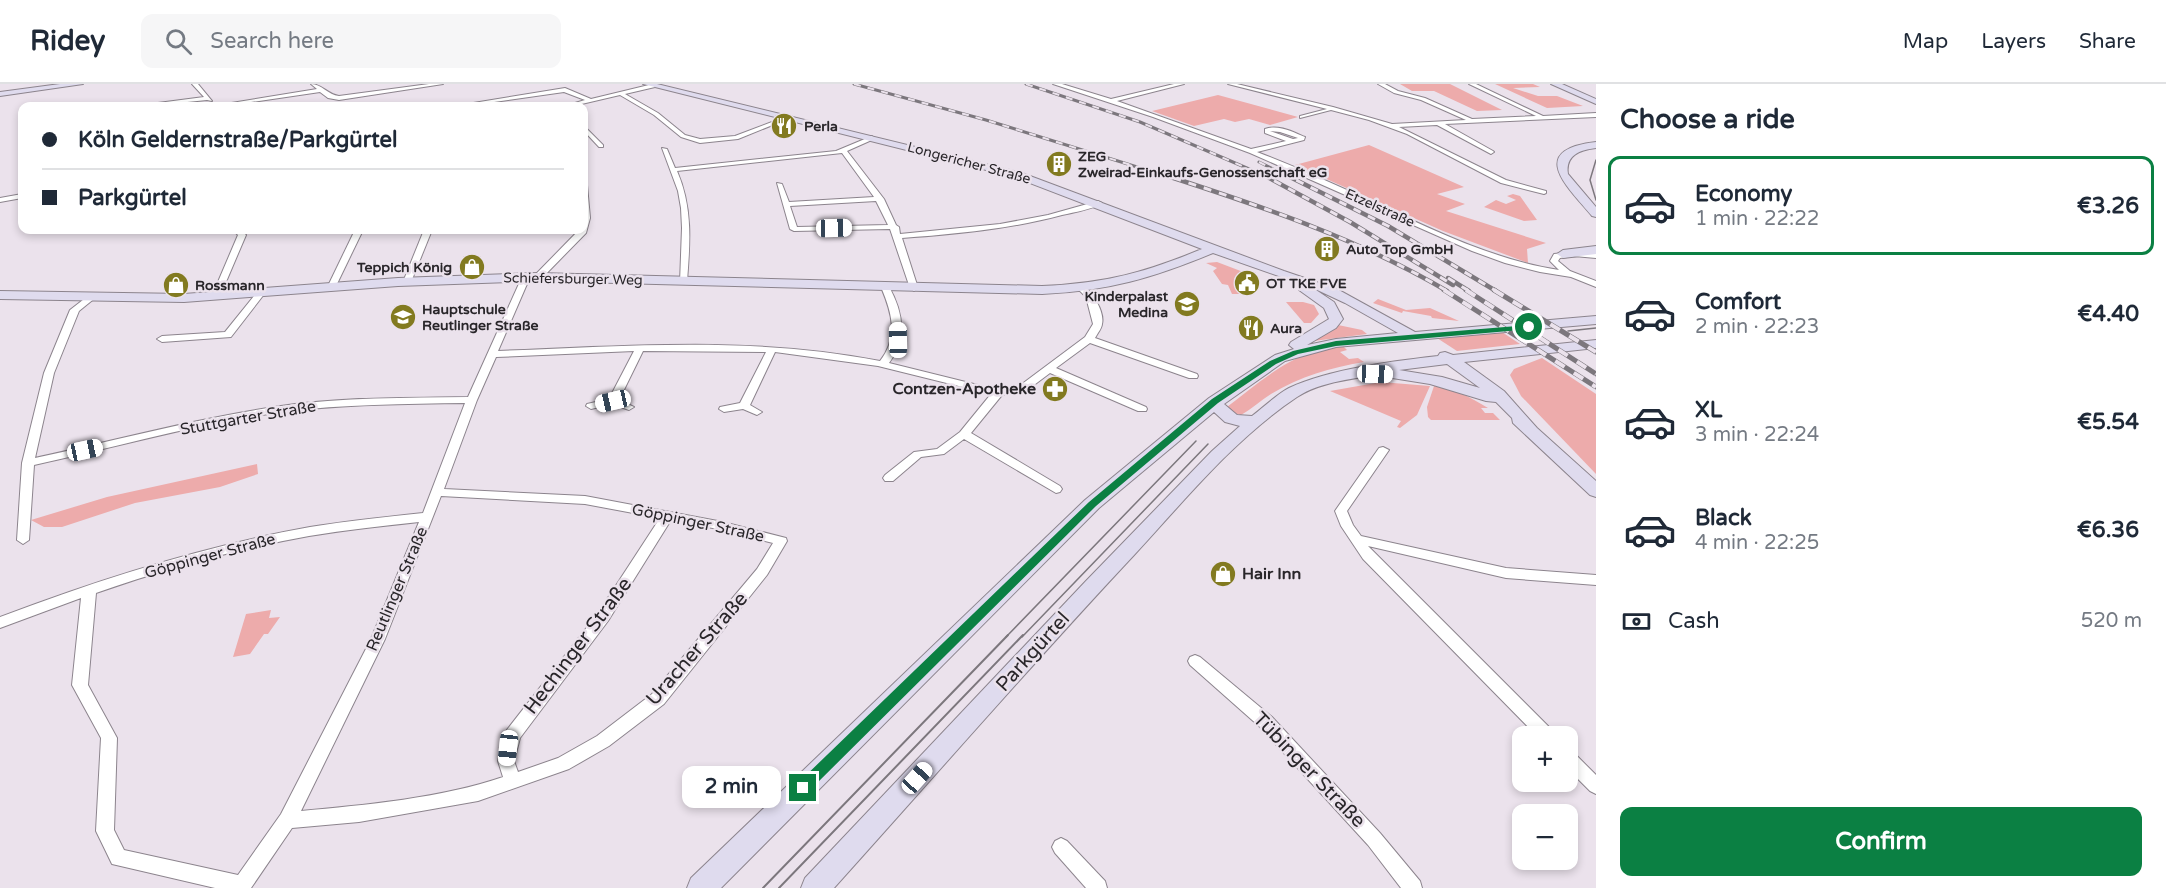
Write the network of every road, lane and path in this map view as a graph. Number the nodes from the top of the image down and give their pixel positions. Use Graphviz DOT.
graph roads {
  1 [pos="79,84"];
  2 [pos="195,84"];
  3 [pos="314,84"];
  4 [pos="440,84"];
  5 [pos="1056,84"];
  6 [pos="1180,84"];
  7 [pos="1231,84"];
  8 [pos="1381,84"];
  9 [pos="1472,84"];
  10 [pos="1555,84"];
  11 [pos="650,85"];
  12 [pos="404,86"];
  13 [pos="1147,87"];
  14 [pos="320,90"];
  15 [pos="1156,90"];
  16 [pos="0,94"];
  17 [pos="621,94"];
  18 [pos="208,98"];
  19 [pos="1112,100"];
  20 [pos="592,101"];
  21 [pos="173,102"];
  22 [pos="212,102"];
  23 [pos="242,102"];
  24 [pos="496,102"];
  25 [pos="587,102"];
  26 [pos="1596,102"];
  27 [pos="1329,109"];
  28 [pos="1596,115"];
  29 [pos="1302,117"];
  30 [pos="1544,117"];
  31 [pos="787,118"];
  32 [pos="1473,121"];
  33 [pos="1437,123"];
  34 [pos="1389,125"];
  35 [pos="588,132"];
  36 [pos="872,138"];
  37 [pos="1292,141"];
  38 [pos="1596,144"];
  39 [pos="601,146"];
  40 [pos="1578,148"];
  41 [pos="664,149"];
  42 [pos="1596,149"];
  43 [pos="844,151"];
  44 [pos="1251,151"];
  45 [pos="1491,153"];
  46 [pos="672,170"];
  47 [pos="779,184"];
  48 [pos="1544,192"];
  49 [pos="18,197"];
  50 [pos="880,199"];
  51 [pos="0,200"];
  52 [pos="786,204"];
  53 [pos="1098,204"];
  54 [pos="1596,214"];
  55 [pos="895,227"];
  56 [pos="794,229"];
  57 [pos="241,234"];
  58 [pos="357,234"];
  59 [pos="426,234"];
  60 [pos="580,234"];
  61 [pos="899,237"];
  62 [pos="797,239"];
  63 [pos="1215,248"];
  64 [pos="1596,250"];
  65 [pos="1563,254"];
  66 [pos="1596,256"];
  67 [pos="1281,274"];
  68 [pos="1572,275"];
  69 [pos="532,277"];
  70 [pos="683,280"];
  71 [pos="407,282"];
  72 [pos="1294,282"];
  73 [pos="1596,284"];
  74 [pos="885,287"];
  75 [pos="331,288"];
  76 [pos="914,288"];
  77 [pos="1081,288"];
  78 [pos="261,293"];
  79 [pos="0,295"];
  80 [pos="216,296"];
  81 [pos="91,298"];
  82 [pos="1364,307"];
  83 [pos="1596,320"];
  84 [pos="1468,332"];
  85 [pos="1407,337"];
  86 [pos="162,339"];
  87 [pos="1089,339"];
  88 [pos="1596,344"];
  89 [pos="640,348"];
  90 [pos="772,349"];
  91 [pos="494,354"];
  92 [pos="1280,358"];
  93 [pos="1444,360"];
  94 [pos="883,364"];
  95 [pos="1050,369"];
  96 [pos="1356,373"];
  97 [pos="1193,376"];
  98 [pos="998,393"];
  99 [pos="1492,398"];
  100 [pos="472,400"];
  101 [pos="613,401"];
  102 [pos="1215,401"];
  103 [pos="591,406"];
  104 [pos="744,406"];
  105 [pos="629,407"];
  106 [pos="724,409"];
  107 [pos="1142,409"];
  108 [pos="758,412"];
  109 [pos="1255,422"];
  110 [pos="1529,428"];
  111 [pos="964,434"];
  112 [pos="1383,450"];
  113 [pos="28,463"];
  114 [pos="890,478"];
  115 [pos="1056,489"];
  116 [pos="1596,491"];
  117 [pos="436,492"];
  118 [pos="668,515"];
  119 [pos="427,517"];
  120 [pos="1355,539"];
  121 [pos="23,540"];
  122 [pos="781,541"];
  123 [pos="1596,580"];
  124 [pos="89,590"];
  125 [pos="0,623"];
  126 [pos="1195,661"];
  127 [pos="1537,726"];
  128 [pos="1578,768"];
  129 [pos="513,782"];
  130 [pos="1596,786"];
  131 [pos="287,820"];
  132 [pos="1061,847"];
  133 [pos="242,886"];
  134 [pos="701,888"];
  135 [pos="815,888"];
  136 [pos="1098,888"];
  137 [pos="1413,888"];
  1 -- 16 [label="street"];
  2 -- 18 [label="street"];
  3 -- 14 [label="street"];
  4 -- 12 [label="street"];
  5 -- 19 [label="street, Etzelstraße"];
  6 -- 15 [label="street"];
  7 -- 27 [label="street"];
  8 -- 32 [label="street"];
  9 -- 30 [label="street"];
  10 -- 26 [label="street"];
  11 -- 17 [label="street"];
  11 -- 31 [label="street, Longericher Straße"];
  12 -- 14 [label="street"];
  13 -- 15 [label="street"];
  14 -- 23 [label="street"];
  15 -- 19 [label="street"];
  17 -- 20 [label="street"];
  17 -- 31 [label="street"];
  18 -- 21 [label="street"];
  18 -- 22 [label="street"];
  19 -- 44 [label="street, Etzelstraße"];
  20 -- 24 [label="street"];
  20 -- 25 [label="street"];
  27 -- 29 [label="street"];
  27 -- 34 [label="street"];
  28 -- 30 [label="street"];
  30 -- 32 [label="street"];
  31 -- 36 [label="street, Longericher Straße"];
  32 -- 33 [label="street"];
  33 -- 34 [label="street"];
  33 -- 45 [label="street"];
  34 -- 48 [label="street"];
  35 -- 39 [label="street"];
  36 -- 43 [label="street"];
  36 -- 53 [label="street, Longericher Straße"];
  37 -- 37 [label="street"];
  37 -- 44 [label="street"];
  38 -- 40 [label="street"];
  40 -- 42 [label="street"];
  40 -- 54 [label="street"];
  41 -- 46 [label="street"];
  43 -- 46 [label="street"];
  43 -- 50 [label="street"];
  44 -- 68 [label="street, Etzelstraße"];
  46 -- 70 [label="street"];
  47 -- 52 [label="street"];
  49 -- 51 [label="street"];
  50 -- 52 [label="street"];
  50 -- 55 [label="street"];
  52 -- 56 [label="street"];
  53 -- 61 [label="street"];
  53 -- 63 [label="street, Longericher Straße"];
  55 -- 56 [label="street"];
  55 -- 61 [label="street"];
  56 -- 62 [label="street"];
  57 -- 80 [label="street"];
  58 -- 75 [label="street"];
  59 -- 71 [label="street"];
  60 -- 69 [label="street"];
  61 -- 76 [label="street"];
  63 -- 67 [label="street, Longericher Straße"];
  63 -- 77 [label="street, Schiefersburger Weg"];
  64 -- 65 [label="street"];
  65 -- 66 [label="street"];
  65 -- 68 [label="street"];
  67 -- 72 [label="street, Longericher Straße"];
  67 -- 82 [label="street, Longericher Straße"];
  68 -- 73 [label="street, Etzelstraße"];
  69 -- 70 [label="street, Schiefersburger Weg"];
  69 -- 71 [label="street, Schiefersburger Weg"];
  69 -- 91 [label="street, Reutlinger Straße"];
  70 -- 74 [label="street, Schiefersburger Weg"];
  71 -- 75 [label="street, Schiefersburger Weg"];
  72 -- 85 [label="street, Longericher Straße"];
  72 -- 92 [label="street"];
  74 -- 76 [label="street, Schiefersburger Weg"];
  74 -- 94 [label="street"];
  75 -- 78 [label="street, Schiefersburger Weg"];
  76 -- 77 [label="street, Schiefersburger Weg"];
  77 -- 87 [label="street"];
  78 -- 80 [label="street, Schiefersburger Weg"];
  78 -- 86 [label="street"];
  79 -- 81 [label="street, Schiefersburger Weg"];
  80 -- 81 [label="street, Schiefersburger Weg"];
  81 -- 113 [label="street"];
  82 -- 84 [label="street"];
  82 -- 85 [label="street, Longericher Straße"];
  83 -- 84 [label="street"];
  84 -- 85 [label="street"];
  85 -- 92 [label="street"];
  85 -- 93 [label="street"];
  87 -- 95 [label="street"];
  87 -- 97 [label="street"];
  88 -- 93 [label="street, Parkgürtel"];
  89 -- 90 [label="street"];
  89 -- 91 [label="street"];
  89 -- 101 [label="street"];
  90 -- 94 [label="street"];
  90 -- 104 [label="street"];
  91 -- 100 [label="street, Reutlinger Straße"];
  92 -- 102 [label="street"];
  93 -- 96 [label="street, Parkgürtel"];
  93 -- 99 [label="street"];
  93 -- 110 [label="street"];
  94 -- 98 [label="street"];
  95 -- 98 [label="street"];
  95 -- 107 [label="street"];
  96 -- 99 [label="street"];
  96 -- 109 [label="street, Parkgürtel"];
  98 -- 111 [label="street"];
  99 -- 110 [label="street"];
  100 -- 113 [label="street, Stuttgarter Straße"];
  100 -- 117 [label="street, Reutlinger Straße"];
  101 -- 103 [label="street"];
  101 -- 105 [label="street"];
  102 -- 109 [label="street"];
  102 -- 134 [label="street"];
  104 -- 106 [label="street"];
  104 -- 108 [label="street"];
  109 -- 135 [label="street, Parkgürtel"];
  110 -- 116 [label="street"];
  111 -- 114 [label="street"];
  111 -- 115 [label="street"];
  112 -- 120 [label="street"];
  113 -- 121 [label="street"];
  117 -- 118 [label="street, Göppinger Straße"];
  117 -- 119 [label="street, Reutlinger Straße"];
  118 -- 122 [label="street, Göppinger Straße"];
  118 -- 129 [label="street, Hechinger Straße"];
  119 -- 124 [label="street, Göppinger Straße"];
  119 -- 131 [label="street, Reutlinger Straße"];
  120 -- 123 [label="street"];
  120 -- 127 [label="street"];
  122 -- 129 [label="street, Uracher Straße"];
  124 -- 125 [label="street, Göppinger Straße"];
  124 -- 133 [label="street"];
  126 -- 137 [label="street, Tübinger Straße"];
  128 -- 130 [label="street"];
  129 -- 131 [label="street, Uracher Straße"];
  131 -- 133 [label="street, Reutlinger Straße"];
  132 -- 136 [label="street"];
}
